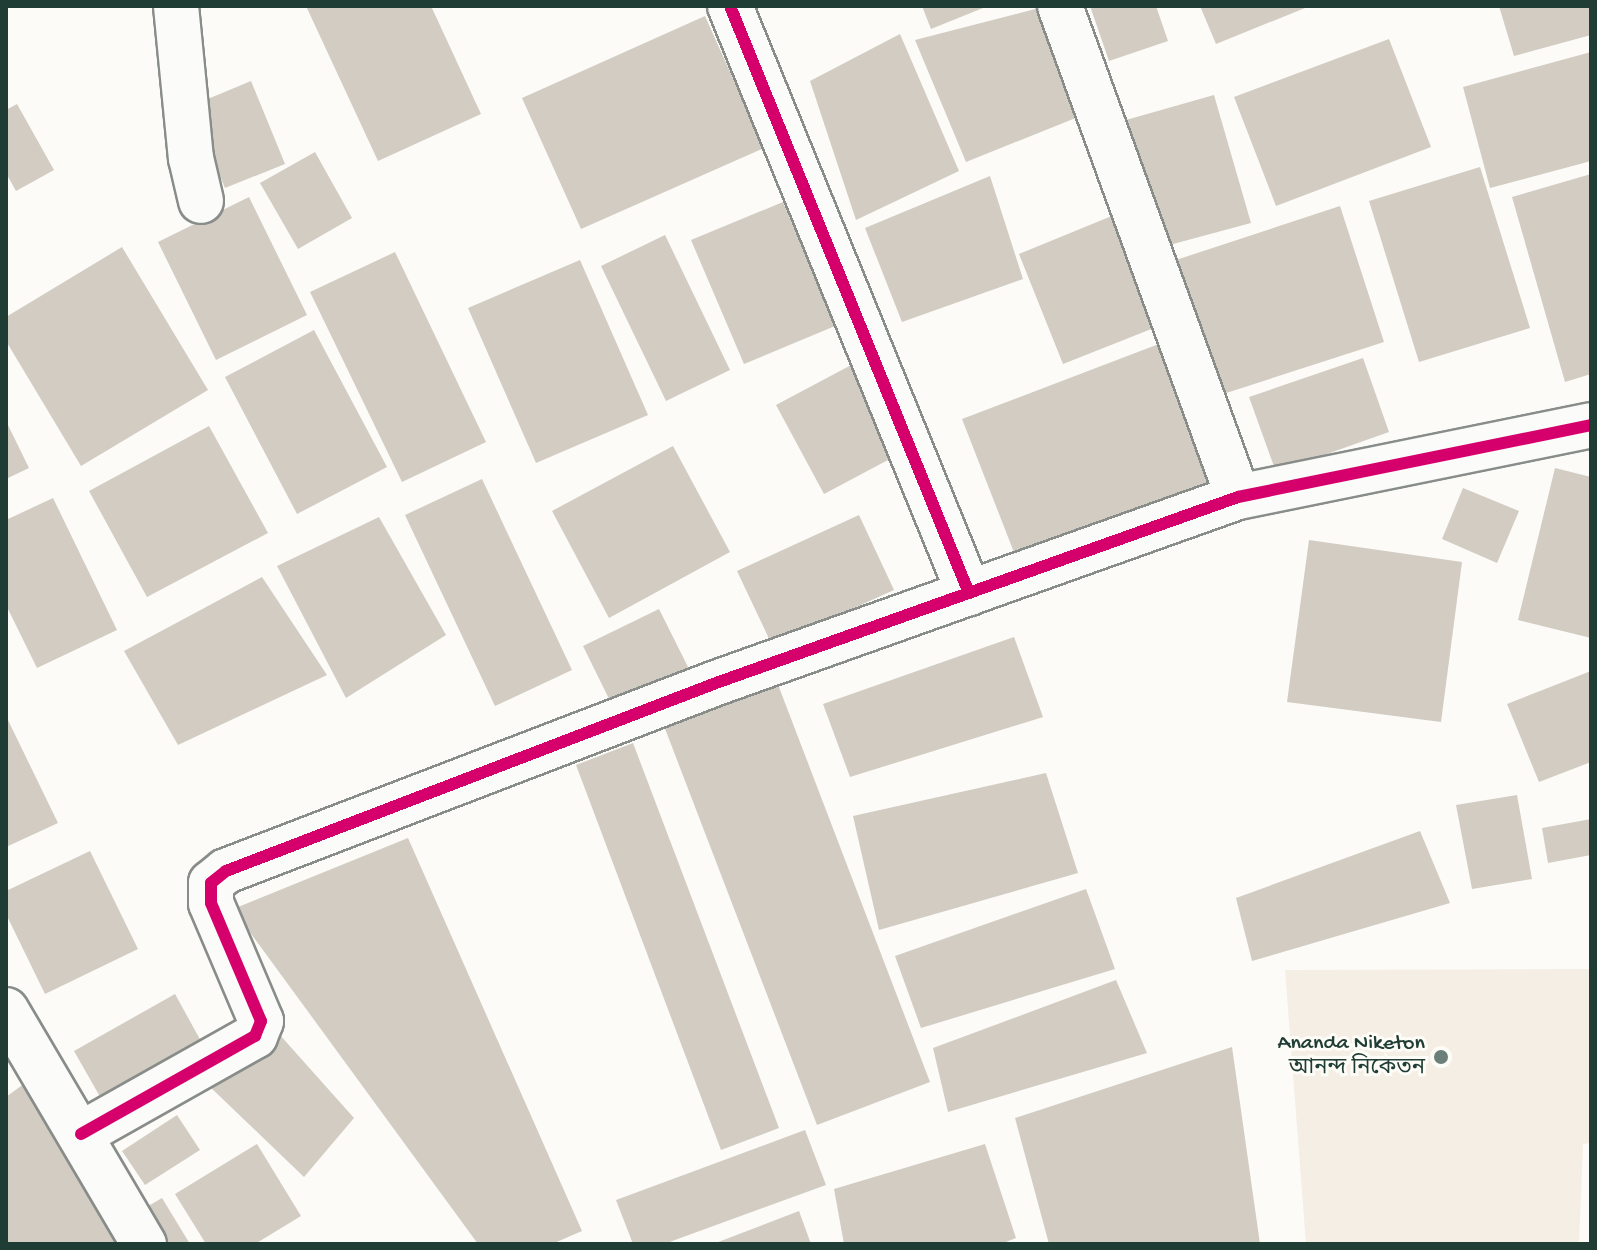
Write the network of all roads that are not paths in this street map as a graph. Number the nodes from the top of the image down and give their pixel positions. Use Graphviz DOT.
graph roads {
  1 [pos="176,6"];
  2 [pos="730,6"];
  3 [pos="1060,6"];
  4 [pos="201,201"];
  5 [pos="1591,425"];
  6 [pos="1238,497"];
  7 [pos="969,593"];
  8 [pos="6,1010"];
  9 [pos="81,1134"];
  10 [pos="144,1244"];
  1 -- 4 [label="street"];
  2 -- 7 [label="street"];
  3 -- 6 [label="street"];
  5 -- 6 [label="street"];
  6 -- 7 [label="street"];
  7 -- 9 [label="street"];
  8 -- 9 [label="street"];
  9 -- 10 [label="street"];
}
